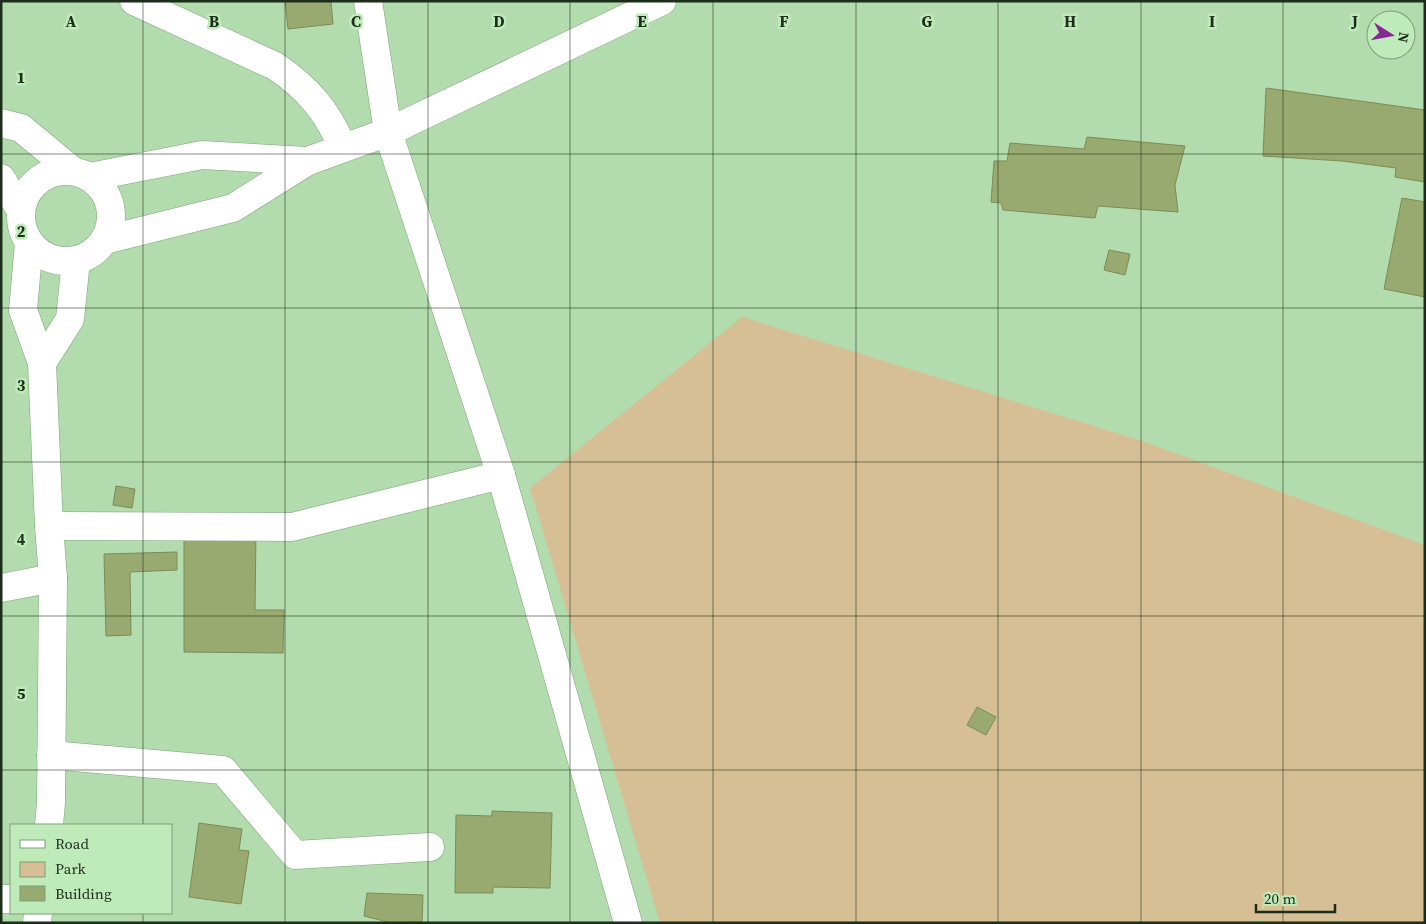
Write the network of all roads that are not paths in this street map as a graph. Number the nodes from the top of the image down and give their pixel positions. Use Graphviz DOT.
graph roads {
  1 [pos="134,1"];
  2 [pos="368,1"];
  3 [pos="662,1"];
  4 [pos="1,122"];
  5 [pos="388,132"];
  6 [pos="343,148"];
  7 [pos="308,161"];
  8 [pos="82,174"];
  9 [pos="1,178"];
  10 [pos="20,208"];
  11 [pos="104,240"];
  12 [pos="29,243"];
  13 [pos="76,260"];
  14 [pos="42,363"];
  15 [pos="500,475"];
  16 [pos="49,526"];
  17 [pos="53,578"];
  18 [pos="1,588"];
  19 [pos="51,755"];
  20 [pos="48,824"];
  21 [pos="430,847"];
  22 [pos="628,923"];
  1 -- 6 [label="street"];
  2 -- 5 [label="street"];
  3 -- 5 [label="street"];
  4 -- 8 [label="street"];
  5 -- 6 [label="street"];
  5 -- 15 [label="street"];
  6 -- 7 [label="street"];
  7 -- 8 [label="street"];
  7 -- 11 [label="street"];
  8 -- 10 [label="street"];
  8 -- 11 [label="street"];
  9 -- 10 [label="street"];
  10 -- 12 [label="street"];
  11 -- 13 [label="street"];
  12 -- 13 [label="street"];
  12 -- 14 [label="street"];
  13 -- 14 [label="street"];
  14 -- 16 [label="street"];
  15 -- 16 [label="street"];
  15 -- 22 [label="street"];
  16 -- 17 [label="street"];
  17 -- 18 [label="street"];
  17 -- 19 [label="street"];
  19 -- 20 [label="street"];
  19 -- 21 [label="street"];
}
